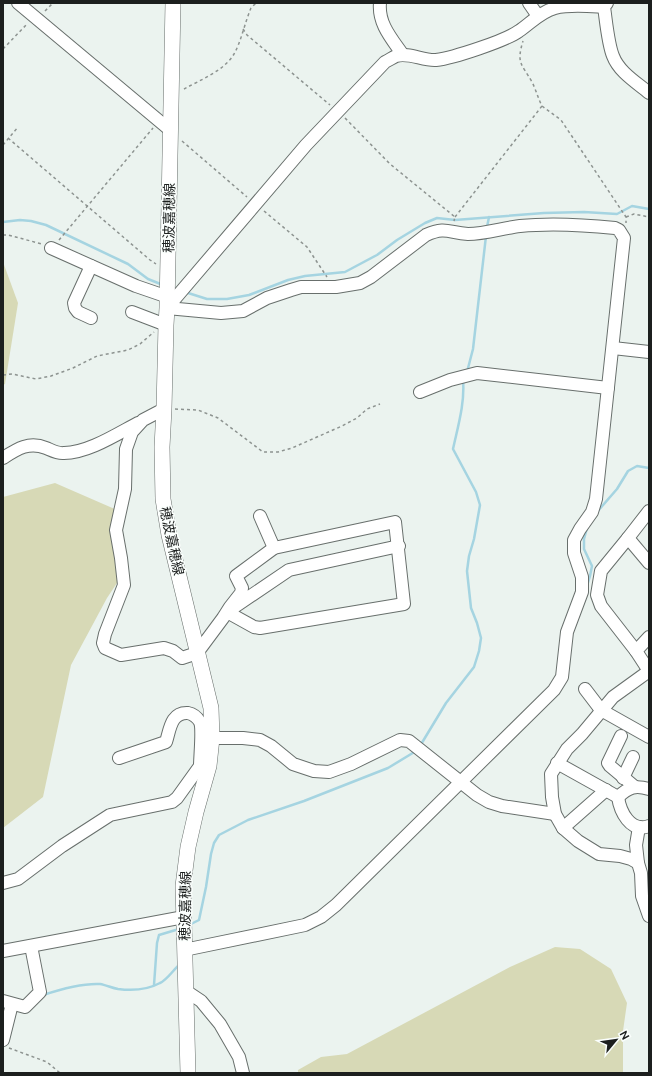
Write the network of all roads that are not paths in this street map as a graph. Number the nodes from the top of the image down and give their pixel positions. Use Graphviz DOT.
graph roads {
  1 [pos="18,3"];
  2 [pos="173,3"];
  3 [pos="380,3"];
  4 [pos="529,3"];
  5 [pos="605,5"];
  6 [pos="534,20"];
  7 [pos="404,55"];
  8 [pos="649,93"];
  9 [pos="165,126"];
  10 [pos="51,248"];
  11 [pos="91,266"];
  12 [pos="168,303"];
  13 [pos="132,312"];
  14 [pos="91,318"];
  15 [pos="162,324"];
  16 [pos="613,348"];
  17 [pos="649,352"];
  18 [pos="608,388"];
  19 [pos="420,392"];
  20 [pos="164,409"];
  21 [pos="142,420"];
  22 [pos="3,458"];
  23 [pos="649,511"];
  24 [pos="260,516"];
  25 [pos="628,538"];
  26 [pos="399,546"];
  27 [pos="274,548"];
  28 [pos="649,563"];
  29 [pos="227,612"];
  30 [pos="649,637"];
  31 [pos="636,651"];
  32 [pos="197,653"];
  33 [pos="649,671"];
  34 [pos="586,689"];
  35 [pos="602,710"];
  36 [pos="621,736"];
  37 [pos="649,737"];
  38 [pos="212,738"];
  39 [pos="633,757"];
  40 [pos="119,758"];
  41 [pos="557,763"];
  42 [pos="205,766"];
  43 [pos="623,778"];
  44 [pos="461,783"];
  45 [pos="635,787"];
  46 [pos="649,789"];
  47 [pos="606,790"];
  48 [pos="618,797"];
  49 [pos="555,814"];
  50 [pos="644,826"];
  51 [pos="563,828"];
  52 [pos="642,870"];
  53 [pos="3,883"];
  54 [pos="648,910"];
  55 [pos="184,917"];
  56 [pos="31,946"];
  57 [pos="184,950"];
  58 [pos="3,952"];
  59 [pos="186,991"];
  60 [pos="8,1003"];
  61 [pos="6,1044"];
  62 [pos="188,1073"];
  63 [pos="244,1073"];
  1 -- 9 [label="street"];
  2 -- 9 [label="main road, 穂波嘉穂線"];
  3 -- 7 [label="street"];
  4 -- 6 [label="street"];
  5 -- 6 [label="street"];
  5 -- 8 [label="street"];
  6 -- 7 [label="street"];
  7 -- 12 [label="street"];
  9 -- 12 [label="main road, 穂波嘉穂線"];
  10 -- 11 [label="street"];
  11 -- 12 [label="street"];
  11 -- 14 [label="street"];
  12 -- 15 [label="main road, 穂波嘉穂線"];
  12 -- 16 [label="street"];
  13 -- 15 [label="street"];
  15 -- 20 [label="main road, 穂波嘉穂線"];
  16 -- 17 [label="street"];
  16 -- 18 [label="street"];
  18 -- 19 [label="street"];
  18 -- 44 [label="street"];
  20 -- 21 [label="street"];
  20 -- 32 [label="main road, 穂波嘉穂線"];
  21 -- 22 [label="street"];
  21 -- 32 [label="street"];
  23 -- 25 [label="street"];
  24 -- 27 [label="street"];
  25 -- 28 [label="street"];
  25 -- 31 [label="street"];
  26 -- 27 [label="street"];
  26 -- 29 [label="street"];
  26 -- 29 [label="street"];
  27 -- 29 [label="street"];
  29 -- 32 [label="street"];
  30 -- 31 [label="street"];
  31 -- 33 [label="street"];
  32 -- 38 [label="main road, 穂波嘉穂線"];
  33 -- 35 [label="street"];
  34 -- 35 [label="street"];
  35 -- 37 [label="street"];
  35 -- 41 [label="street"];
  36 -- 43 [label="street"];
  38 -- 42 [label="main road, 穂波嘉穂線"];
  38 -- 44 [label="street"];
  39 -- 43 [label="street"];
  40 -- 42 [label="street"];
  41 -- 47 [label="street"];
  41 -- 49 [label="street"];
  42 -- 53 [label="street"];
  42 -- 55 [label="main road, 穂波嘉穂線"];
  43 -- 45 [label="street"];
  44 -- 49 [label="street"];
  44 -- 57 [label="street"];
  45 -- 46 [label="street"];
  45 -- 48 [label="street"];
  47 -- 48 [label="street"];
  47 -- 51 [label="street"];
  48 -- 50 [label="street"];
  49 -- 51 [label="street"];
  50 -- 52 [label="street"];
  51 -- 52 [label="street"];
  52 -- 54 [label="street"];
  55 -- 56 [label="street"];
  55 -- 57 [label="main road, 穂波嘉穂線"];
  56 -- 58 [label="street"];
  56 -- 60 [label="street"];
  57 -- 59 [label="main road, 穂波嘉穂線"];
  59 -- 62 [label="main road, 穂波嘉穂線"];
  59 -- 63 [label="street"];
  60 -- 61 [label="street"];
}
